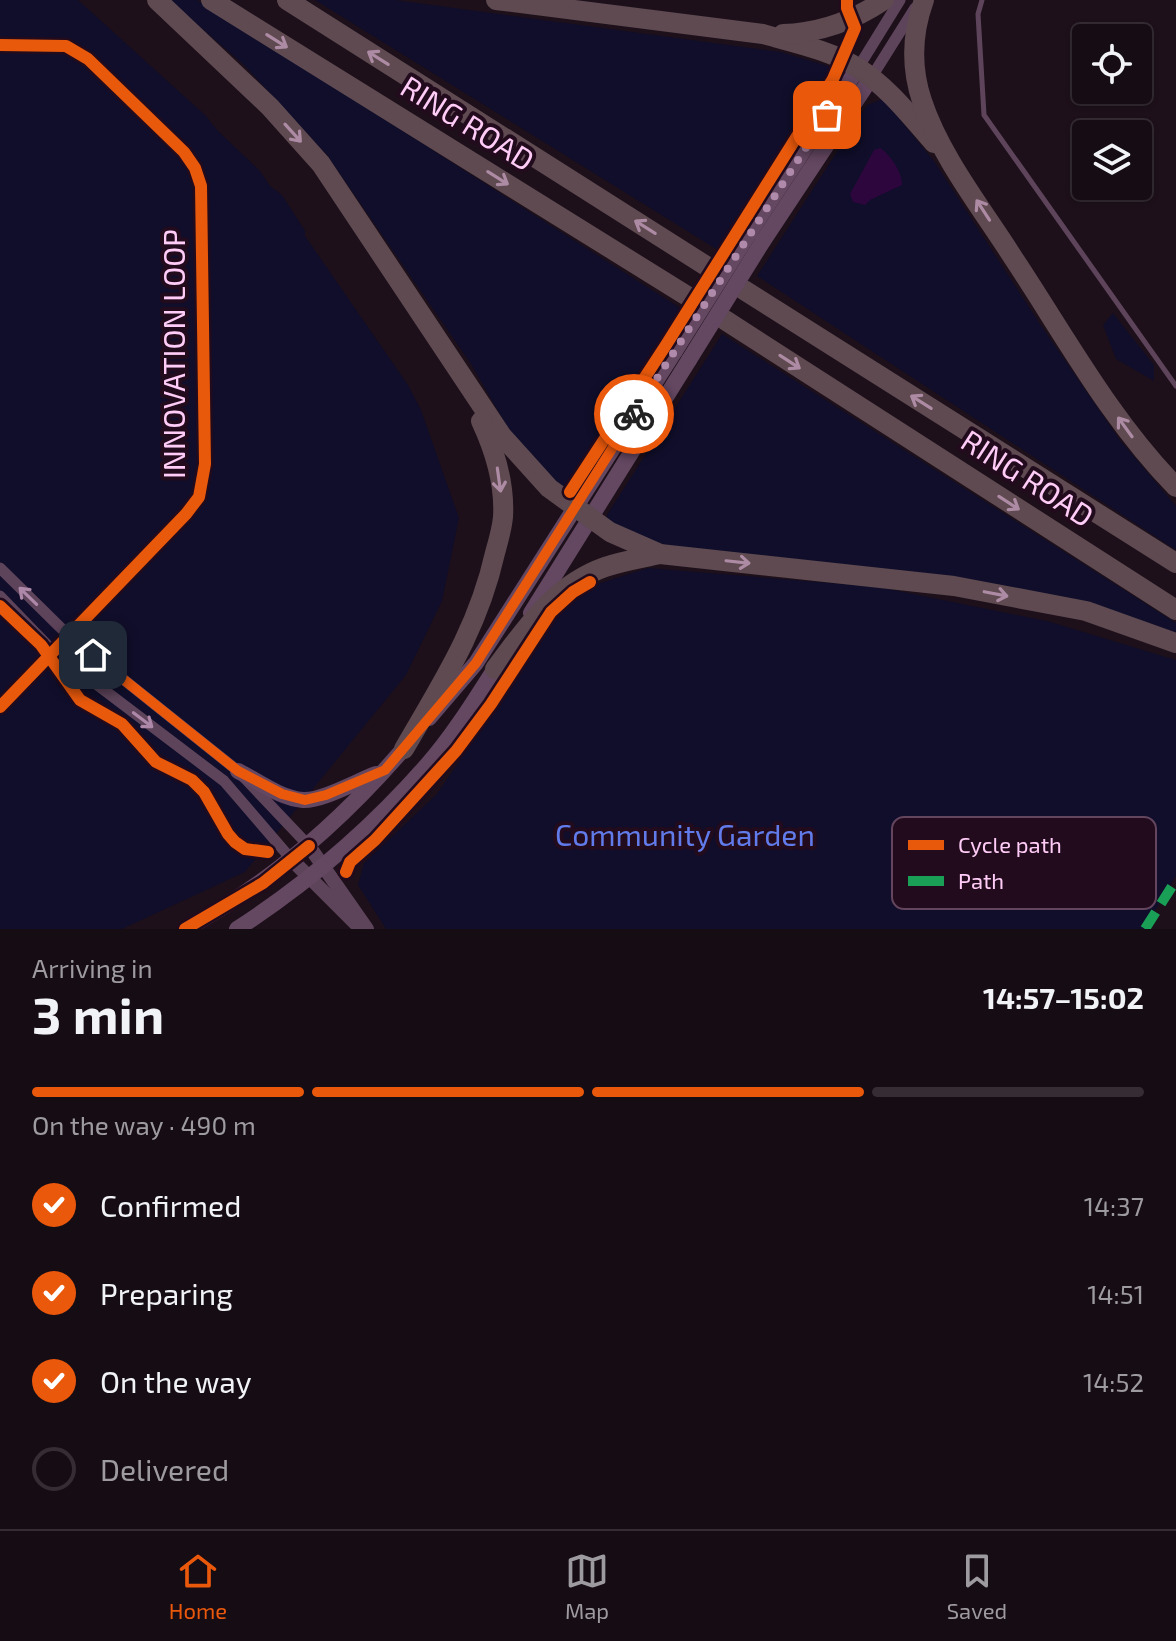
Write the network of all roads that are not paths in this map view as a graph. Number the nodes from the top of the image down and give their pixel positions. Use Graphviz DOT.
graph roads {
  1 [pos="157,0"];
  2 [pos="211,0"];
  3 [pos="287,0"];
  4 [pos="496,0"];
  5 [pos="884,0"];
  6 [pos="900,0"];
  7 [pos="922,0"];
  8 [pos="982,0"];
  9 [pos="763,34"];
  10 [pos="0,45"];
  11 [pos="864,73"];
  12 [pos="951,161"];
  13 [pos="711,269"];
  14 [pos="744,290"];
  15 [pos="692,299"];
  16 [pos="725,320"];
  17 [pos="449,357"];
  18 [pos="1176,386"];
  19 [pos="1176,487"];
  20 [pos="583,513"];
  21 [pos="660,554"];
  22 [pos="1176,563"];
  23 [pos="0,568"];
  24 [pos="0,596"];
  25 [pos="1176,610"];
  26 [pos="68,635"];
  27 [pos="1176,643"];
  28 [pos="54,652"];
  29 [pos="495,669"];
  30 [pos="0,707"];
  31 [pos="404,749"];
  32 [pos="385,770"];
  33 [pos="238,771"];
  34 [pos="309,846"];
  35 [pos="292,860"];
  36 [pos="325,866"];
  37 [pos="309,879"];
  38 [pos="185,929"];
  39 [pos="237,929"];
  40 [pos="361,929"];
  41 [pos="367,929"];
  1 -- 17 [label="highway, one-way"];
  2 -- 15 [label="highway, RING ROAD, one-way"];
  13 -- 3 [label="highway, RING ROAD, one-way"];
  4 -- 9 [label="highway"];
  5 -- 9 [label="highway"];
  6 -- 11 [label="street"];
  7 -- 11 [label="street"];
  7 -- 12 [label="highway"];
  8 -- 18 [label="lane"];
  9 -- 11 [label="highway"];
  10 -- 26 [label="street, INNOVATION LOOP"];
  11 -- 12 [label="highway"];
  11 -- 20 [label="main road, bridge"];
  19 -- 12 [label="highway, one-way"];
  22 -- 14 [label="highway, RING ROAD, one-way"];
  16 -- 25 [label="highway, RING ROAD, one-way"];
  17 -- 20 [label="highway"];
  17 -- 31 [label="highway, one-way"];
  20 -- 21 [label="highway"];
  20 -- 29 [label="main road"];
  20 -- 31 [label="main road"];
  21 -- 27 [label="highway, one-way"];
  21 -- 29 [label="highway"];
  26 -- 23 [label="street, one-way"];
  24 -- 28 [label="street"];
  26 -- 28 [label="street, INNOVATION LOOP"];
  26 -- 33 [label="street"];
  28 -- 30 [label="street, INNOVATION LOOP"];
  28 -- 35 [label="street, one-way"];
  29 -- 36 [label="main road"];
  31 -- 32 [label="main road"];
  32 -- 33 [label="main road"];
  32 -- 34 [label="main road"];
  33 -- 34 [label="street"];
  34 -- 35 [label="main road"];
  34 -- 36 [label="street"];
  35 -- 37 [label="street"];
  35 -- 38 [label="main road"];
  36 -- 37 [label="main road"];
  36 -- 41 [label="street"];
  37 -- 39 [label="main road"];
  37 -- 40 [label="street"];
}
